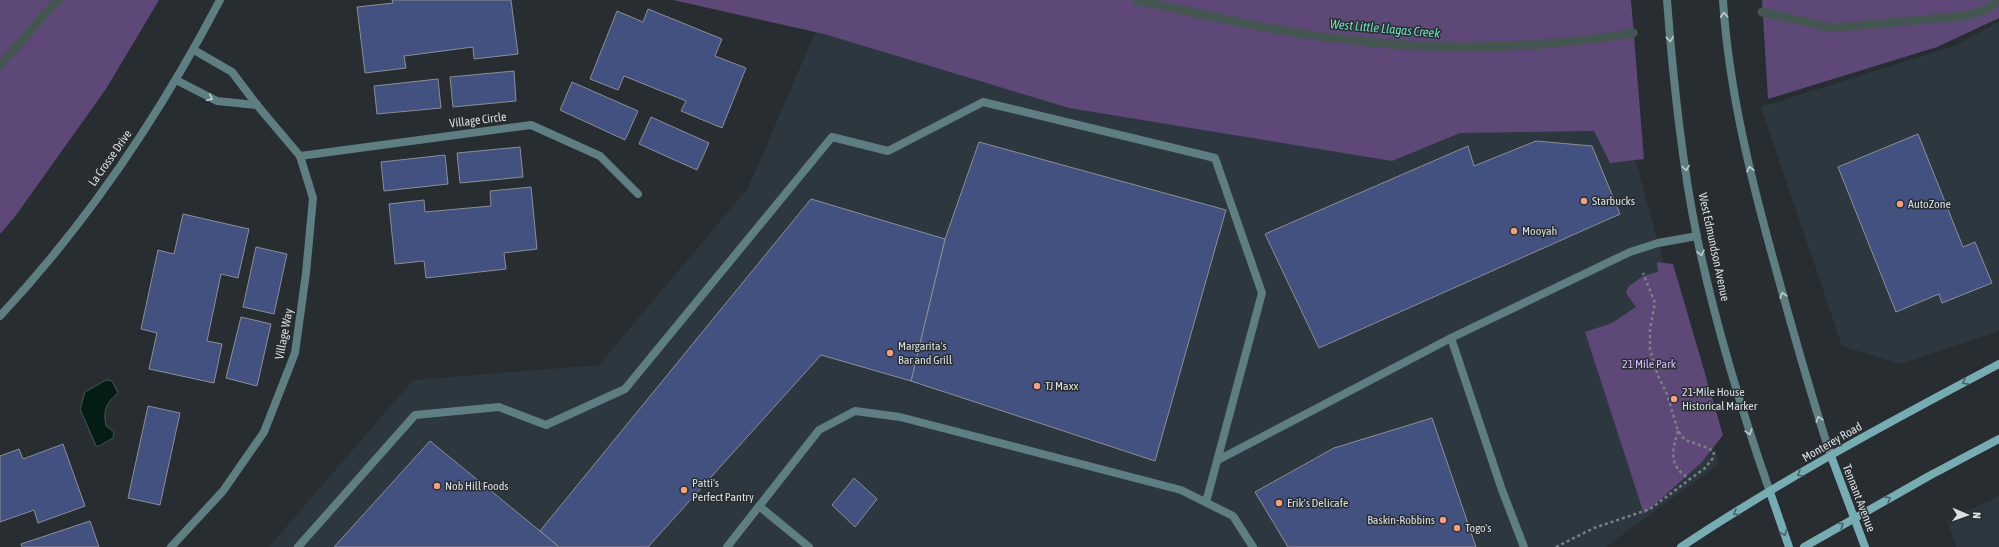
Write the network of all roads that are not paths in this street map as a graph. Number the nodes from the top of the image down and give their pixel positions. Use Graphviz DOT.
graph roads {
  1 [pos="220,0"];
  2 [pos="1668,0"];
  3 [pos="1724,0"];
  4 [pos="194,50"];
  5 [pos="176,80"];
  6 [pos="257,105"];
  7 [pos="300,156"];
  8 [pos="638,194"];
  9 [pos="1697,236"];
  10 [pos="0,316"];
  11 [pos="1451,338"];
  12 [pos="1999,364"];
  13 [pos="1999,439"];
  14 [pos="1831,456"];
  15 [pos="1218,460"];
  16 [pos="1770,492"];
  17 [pos="1206,502"];
  18 [pos="759,506"];
  19 [pos="1853,518"];
  20 [pos="170,547"];
  21 [pos="298,547"];
  22 [pos="727,547"];
  23 [pos="809,547"];
  24 [pos="1253,547"];
  25 [pos="1524,547"];
  26 [pos="1681,547"];
  27 [pos="1789,547"];
  28 [pos="1804,547"];
  29 [pos="1865,547"];
  1 -- 4 [label="street, La Crosse Drive"];
  2 -- 9 [label="street, West Edmundson Avenue, one-way"];
  14 -- 3 [label="street, one-way"];
  4 -- 5 [label="street, La Crosse Drive"];
  4 -- 6 [label="street, Village Way"];
  5 -- 6 [label="street, one-way"];
  5 -- 10 [label="street, La Crosse Drive"];
  6 -- 7 [label="street, Village Way"];
  7 -- 8 [label="street, Village Circle"];
  7 -- 20 [label="street, Village Way"];
  9 -- 11 [label="street"];
  9 -- 16 [label="street, West Edmundson Avenue, one-way"];
  11 -- 15 [label="street"];
  11 -- 25 [label="street"];
  12 -- 14 [label="main road, Monterey Road, one-way"];
  19 -- 13 [label="main road, one-way"];
  14 -- 16 [label="main road, Monterey Road, one-way"];
  14 -- 19 [label="main road, Tennant Avenue"];
  15 -- 17 [label="street"];
  15 -- 21 [label="street"];
  16 -- 26 [label="main road, Monterey Road, one-way"];
  16 -- 27 [label="main road, one-way"];
  17 -- 18 [label="street"];
  17 -- 24 [label="street"];
  18 -- 22 [label="street"];
  18 -- 23 [label="street"];
  28 -- 19 [label="main road, one-way"];
  19 -- 29 [label="main road, Tennant Avenue"];
}
